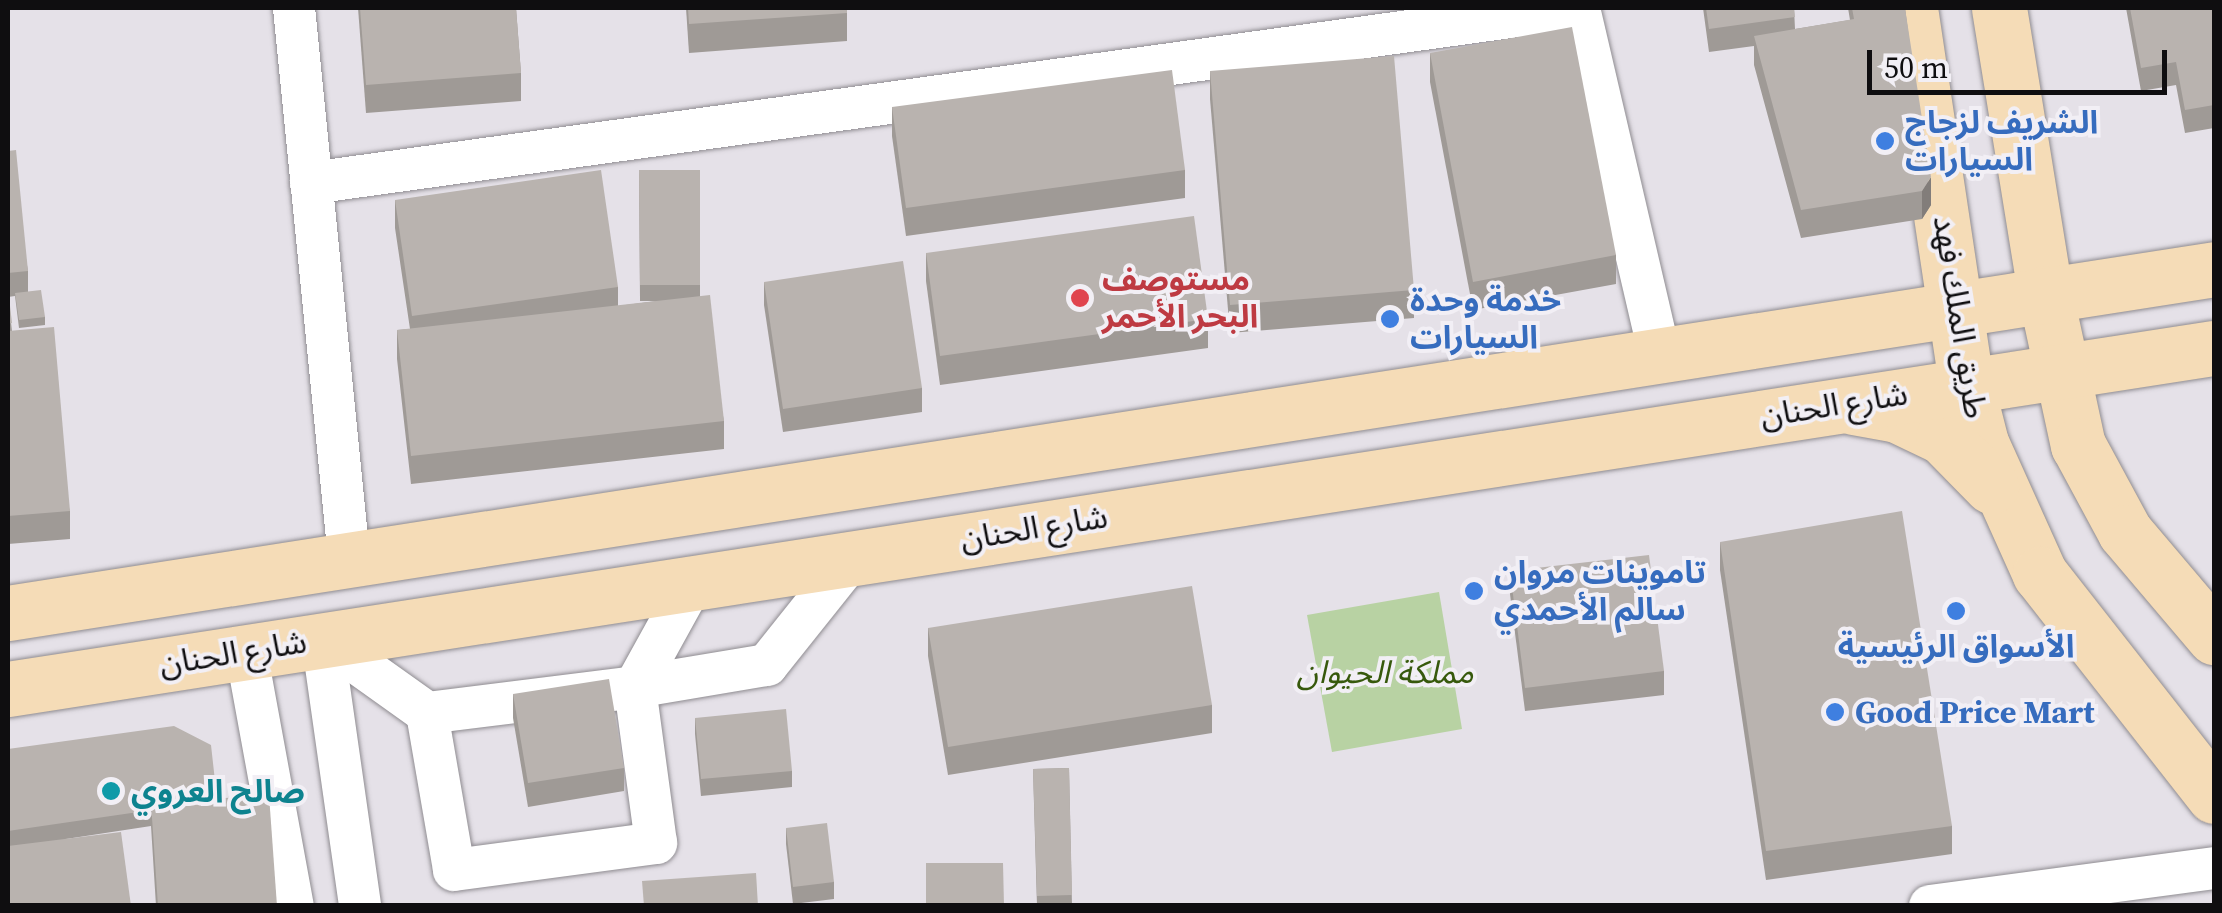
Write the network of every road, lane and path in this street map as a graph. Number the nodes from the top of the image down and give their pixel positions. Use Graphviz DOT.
graph roads {
  1 [pos="294,8"];
  2 [pos="1578,8"];
  3 [pos="1910,8"];
  4 [pos="1999,8"];
  5 [pos="2026,173"];
  6 [pos="312,183"];
  7 [pos="1942,209"];
  8 [pos="2195,271"];
  9 [pos="2045,293"];
  10 [pos="1955,306"];
  11 [pos="1870,319"];
  12 [pos="2214,348"];
  13 [pos="1659,351"];
  14 [pos="2155,357"];
  15 [pos="2060,370"];
  16 [pos="1966,384"];
  17 [pos="1836,404"];
  18 [pos="2087,465"];
  19 [pos="2006,508"];
  20 [pos="854,556"];
  21 [pos="349,558"];
  22 [pos="694,580"];
  23 [pos="8,613"];
  24 [pos="2214,636"];
  25 [pos="322,638"];
  26 [pos="246,651"];
  27 [pos="634,687"];
  28 [pos="8,689"];
  29 [pos="427,713"];
  30 [pos="2214,796"];
  31 [pos="2214,868"];
  32 [pos="293,906"];
  33 [pos="360,906"];
  34 [pos="1930,906"];
  1 -- 6 [label="street"];
  2 -- 6 [label="street"];
  2 -- 13 [label="street"];
  3 -- 7 [label="main road, طريق الملك فهد"];
  4 -- 5 [label="main road"];
  5 -- 8 [label="main road"];
  5 -- 9 [label="main road"];
  6 -- 21 [label="street"];
  7 -- 10 [label="main road, طريق الملك فهد"];
  7 -- 11 [label="main road"];
  8 -- 9 [label="main road"];
  9 -- 10 [label="main road"];
  9 -- 15 [label="main road"];
  10 -- 11 [label="main road"];
  10 -- 16 [label="main road, طريق الملك فهد"];
  11 -- 13 [label="main road"];
  12 -- 14 [label="main road, شارع الحنان"];
  13 -- 21 [label="main road"];
  14 -- 15 [label="main road, شارع الحنان"];
  14 -- 18 [label="main road"];
  15 -- 16 [label="main road, شارع الحنان"];
  15 -- 18 [label="main road"];
  16 -- 17 [label="main road, شارع الحنان"];
  16 -- 19 [label="main road, طريق الملك فهد"];
  17 -- 19 [label="main road"];
  17 -- 20 [label="main road, شارع الحنان"];
  18 -- 24 [label="main road"];
  19 -- 30 [label="main road, طريق الملك فهد"];
  20 -- 22 [label="main road, شارع الحنان"];
  20 -- 27 [label="street"];
  21 -- 23 [label="main road"];
  22 -- 25 [label="main road, شارع الحنان"];
  22 -- 27 [label="street"];
  25 -- 26 [label="main road, شارع الحنان"];
  25 -- 29 [label="street"];
  25 -- 33 [label="street"];
  26 -- 28 [label="main road, شارع الحنان"];
  26 -- 32 [label="street"];
  27 -- 29 [label="street"];
  27 -- 29 [label="street"];
  31 -- 34 [label="street"];
}
